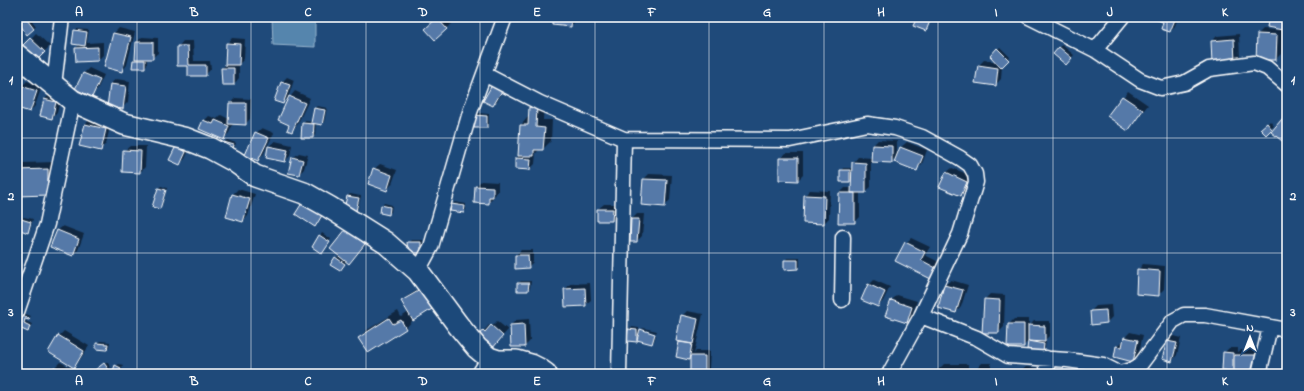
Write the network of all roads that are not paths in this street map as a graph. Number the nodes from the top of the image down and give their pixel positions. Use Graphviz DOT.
graph roads {
  1 [pos="62,17"];
  2 [pos="505,17"];
  3 [pos="1029,17"];
  4 [pos="1122,17"];
  5 [pos="1095,50"];
  6 [pos="17,55"];
  7 [pos="484,74"];
  8 [pos="54,85"];
  9 [pos="1287,86"];
  10 [pos="73,101"];
  11 [pos="624,139"];
  12 [pos="843,237"];
  13 [pos="418,271"];
  14 [pos="842,300"];
  15 [pos="17,312"];
  16 [pos="922,316"];
  17 [pos="1270,327"];
  18 [pos="1287,330"];
  19 [pos="1046,358"];
  20 [pos="484,366"];
  21 [pos="546,374"];
  22 [pos="619,374"];
  23 [pos="889,374"];
  24 [pos="1048,374"];
  25 [pos="1259,374"];
  1 -- 8 [label="street"];
  2 -- 7 [label="street"];
  3 -- 5 [label="street"];
  4 -- 5 [label="street"];
  5 -- 9 [label="street"];
  6 -- 8 [label="street"];
  7 -- 11 [label="street"];
  7 -- 13 [label="street"];
  8 -- 10 [label="street"];
  10 -- 13 [label="street"];
  10 -- 15 [label="street"];
  11 -- 16 [label="street"];
  11 -- 22 [label="street"];
  12 -- 14 [label="street"];
  13 -- 20 [label="street"];
  16 -- 19 [label="street"];
  16 -- 23 [label="street"];
  17 -- 18 [label="street"];
  17 -- 19 [label="street"];
  17 -- 25 [label="street"];
  19 -- 24 [label="street"];
  20 -- 21 [label="street"];
}
